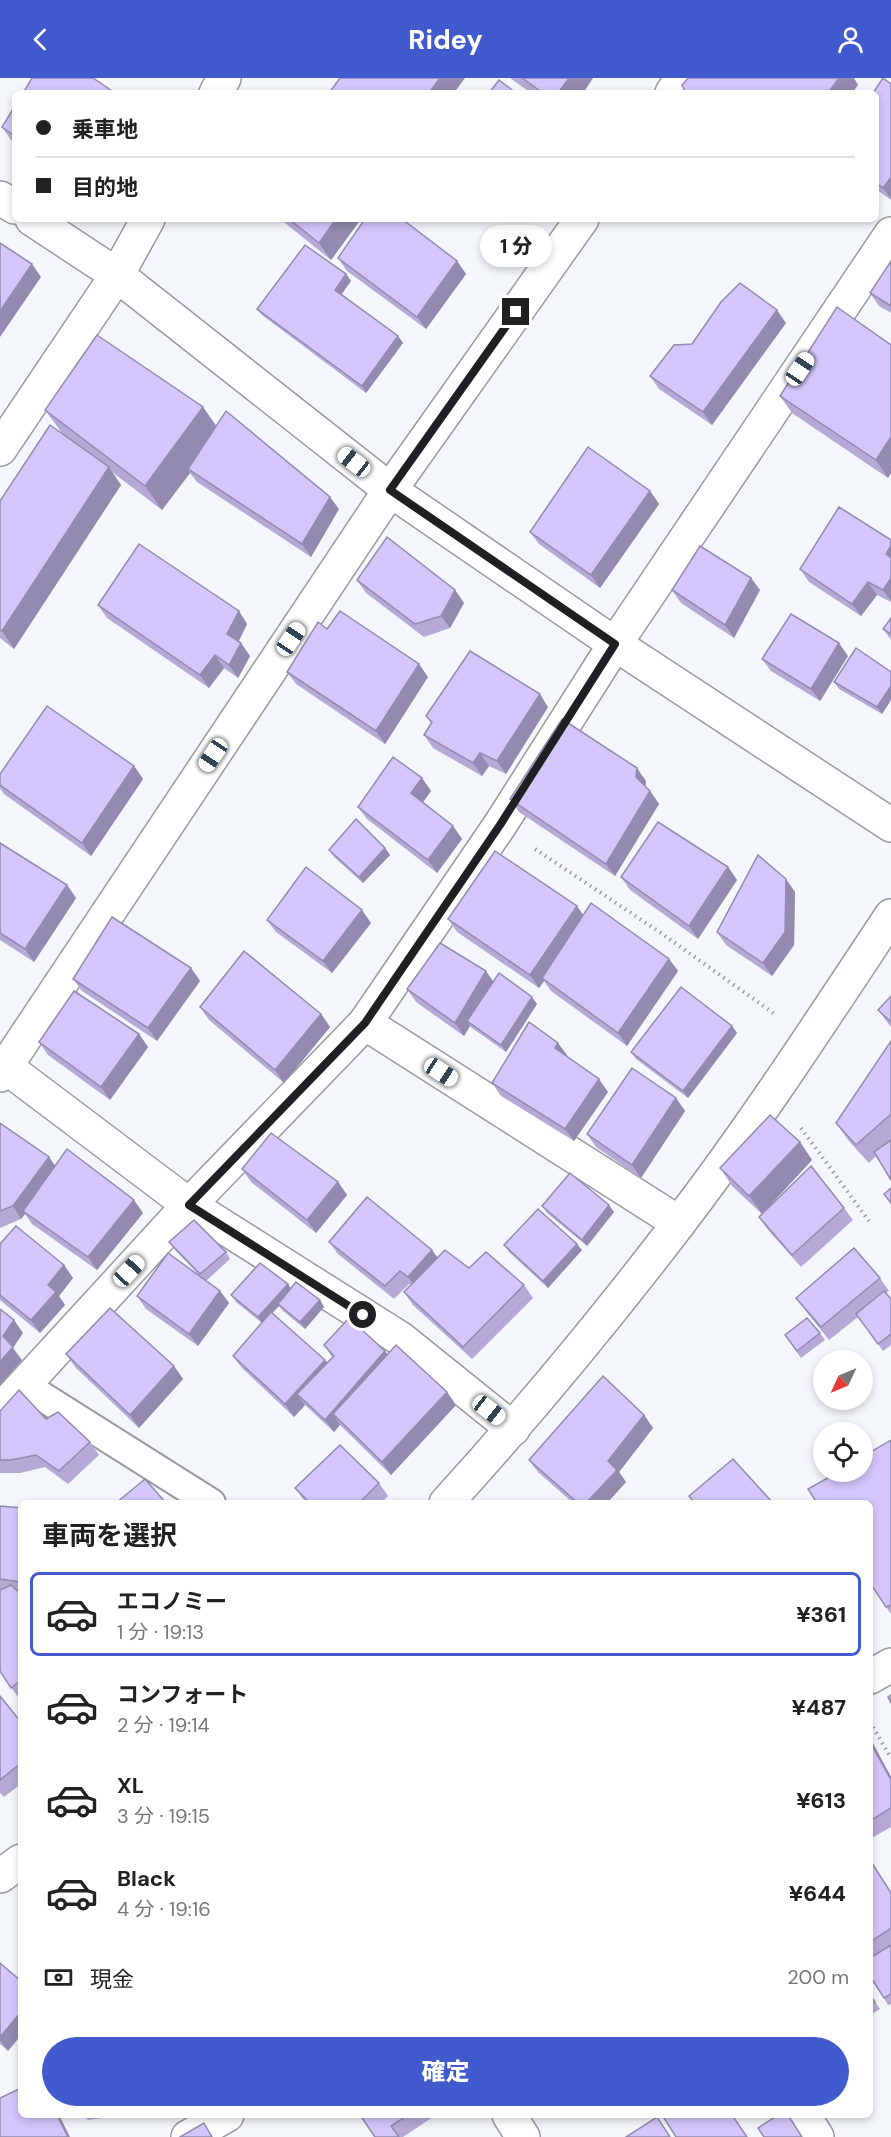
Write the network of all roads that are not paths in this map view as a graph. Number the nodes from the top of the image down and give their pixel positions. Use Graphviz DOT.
graph roads {
  1 [pos="37,222"];
  2 [pos="146,222"];
  3 [pos="580,222"];
  4 [pos="891,234"];
  5 [pos="117,274"];
  6 [pos="0,449"];
  7 [pos="390,490"];
  8 [pos="615,644"];
  9 [pos="891,825"];
  10 [pos="891,916"];
  11 [pos="365,1023"];
  12 [pos="3,1071"];
  13 [pos="189,1205"];
  14 [pos="679,1223"];
  15 [pos="24,1385"];
  16 [pos="0,1411"];
  17 [pos="513,1429"];
  18 [pos="206,1500"];
  19 [pos="449,1500"];
  20 [pos="891,1665"];
  21 [pos="873,1675"];
  22 [pos="18,1863"];
  23 [pos="0,1876"];
  24 [pos="511,2118"];
  25 [pos="804,2118"];
  26 [pos="225,2124"];
  27 [pos="188,2137"];
  28 [pos="523,2137"];
  29 [pos="817,2137"];
  1 -- 5 [label="street"];
  2 -- 5 [label="street"];
  3 -- 7 [label="street"];
  4 -- 8 [label="street"];
  5 -- 6 [label="street"];
  5 -- 7 [label="street"];
  7 -- 8 [label="street"];
  7 -- 12 [label="street"];
  8 -- 9 [label="street"];
  8 -- 11 [label="street"];
  10 -- 14 [label="street"];
  11 -- 13 [label="street"];
  11 -- 14 [label="street"];
  12 -- 13 [label="street"];
  13 -- 15 [label="street"];
  13 -- 17 [label="street"];
  14 -- 17 [label="street"];
  15 -- 16 [label="street"];
  15 -- 18 [label="lane"];
  17 -- 19 [label="street"];
  20 -- 21 [label="street"];
  22 -- 23 [label="street"];
  24 -- 28 [label="street"];
  25 -- 29 [label="street"];
  26 -- 27 [label="street"];
}
